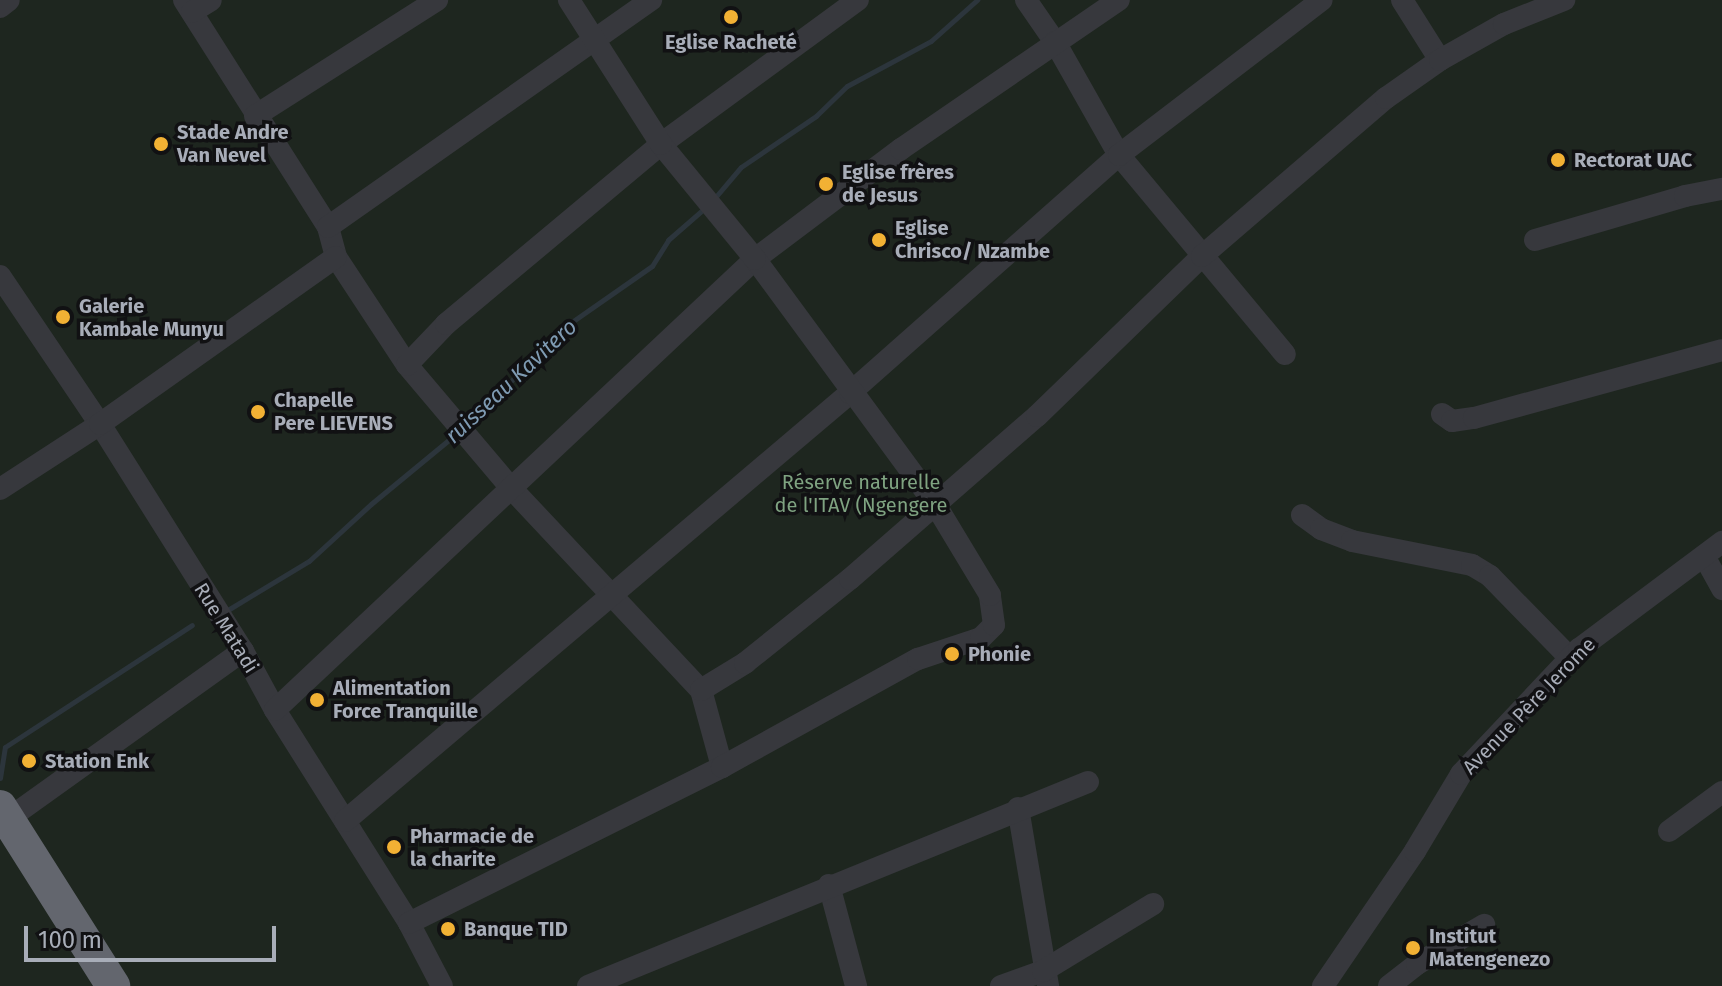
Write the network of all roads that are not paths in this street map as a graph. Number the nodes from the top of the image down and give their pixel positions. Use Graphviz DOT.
graph roads {
  1 [pos="9,0"];
  2 [pos="437,0"];
  3 [pos="569,0"];
  4 [pos="651,0"];
  5 [pos="858,0"];
  6 [pos="1026,0"];
  7 [pos="1119,0"];
  8 [pos="1322,0"];
  9 [pos="1402,0"];
  10 [pos="1564,0"];
  11 [pos="195,4"];
  12 [pos="0,7"];
  13 [pos="594,37"];
  14 [pos="1055,42"];
  15 [pos="1440,60"];
  16 [pos="255,116"];
  17 [pos="661,144"];
  18 [pos="1119,155"];
  19 [pos="1722,189"];
  20 [pos="328,227"];
  21 [pos="1535,240"];
  22 [pos="1202,256"];
  23 [pos="336,257"];
  24 [pos="755,259"];
  25 [pos="0,276"];
  26 [pos="1722,350"];
  27 [pos="1285,354"];
  28 [pos="407,365"];
  29 [pos="850,393"];
  30 [pos="1442,414"];
  31 [pos="100,424"];
  32 [pos="511,488"];
  33 [pos="0,489"];
  34 [pos="935,504"];
  35 [pos="1302,515"];
  36 [pos="1713,549"];
  37 [pos="1722,589"];
  38 [pos="613,595"];
  39 [pos="243,651"];
  40 [pos="1570,658"];
  41 [pos="701,690"];
  42 [pos="275,710"];
  43 [pos="722,767"];
  44 [pos="1088,782"];
  45 [pos="1722,792"];
  46 [pos="1018,808"];
  47 [pos="4,813"];
  48 [pos="345,821"];
  49 [pos="1669,831"];
  50 [pos="829,885"];
  51 [pos="1153,904"];
  52 [pos="409,923"];
  53 [pos="1484,925"];
  54 [pos="1046,978"];
  55 [pos="113,986"];
  56 [pos="442,986"];
  57 [pos="588,986"];
  58 [pos="856,986"];
  59 [pos="1001,986"];
  60 [pos="1323,986"];
  61 [pos="1389,986"];
  1 -- 12 [label="street"];
  2 -- 16 [label="street"];
  3 -- 13 [label="street"];
  4 -- 13 [label="street"];
  5 -- 17 [label="street"];
  6 -- 14 [label="street"];
  7 -- 14 [label="street"];
  8 -- 18 [label="street"];
  9 -- 15 [label="street"];
  10 -- 15 [label="street"];
  11 -- 16 [label="street"];
  13 -- 17 [label="street"];
  13 -- 20 [label="street"];
  14 -- 18 [label="street"];
  14 -- 24 [label="street"];
  15 -- 22 [label="street"];
  16 -- 20 [label="street"];
  17 -- 24 [label="street"];
  17 -- 28 [label="street"];
  18 -- 22 [label="street"];
  18 -- 29 [label="street"];
  19 -- 21 [label="street"];
  20 -- 23 [label="street"];
  22 -- 27 [label="street"];
  22 -- 34 [label="street"];
  23 -- 28 [label="street"];
  23 -- 31 [label="street"];
  24 -- 29 [label="street"];
  24 -- 32 [label="street"];
  25 -- 31 [label="street, Rue Matadi"];
  26 -- 30 [label="street"];
  28 -- 32 [label="street"];
  29 -- 34 [label="street"];
  29 -- 38 [label="street"];
  31 -- 33 [label="street"];
  31 -- 39 [label="street, Rue Matadi"];
  32 -- 38 [label="street"];
  32 -- 42 [label="street"];
  34 -- 41 [label="street"];
  34 -- 43 [label="street"];
  35 -- 40 [label="street"];
  36 -- 37 [label="street"];
  36 -- 40 [label="street, Avenue Père Jerome"];
  38 -- 41 [label="street"];
  38 -- 48 [label="street"];
  39 -- 42 [label="street, Rue Matadi"];
  39 -- 47 [label="street"];
  40 -- 60 [label="street, Avenue Père Jerome"];
  41 -- 43 [label="street"];
  42 -- 48 [label="street, Rue Matadi"];
  43 -- 52 [label="street"];
  44 -- 46 [label="street"];
  45 -- 49 [label="street"];
  46 -- 50 [label="street"];
  46 -- 54 [label="street"];
  47 -- 55 [label="highway"];
  48 -- 52 [label="street, Rue Matadi"];
  50 -- 57 [label="street"];
  50 -- 58 [label="street"];
  51 -- 54 [label="street"];
  52 -- 56 [label="street, Rue Matadi"];
  53 -- 61 [label="street"];
  54 -- 59 [label="street"];
}
